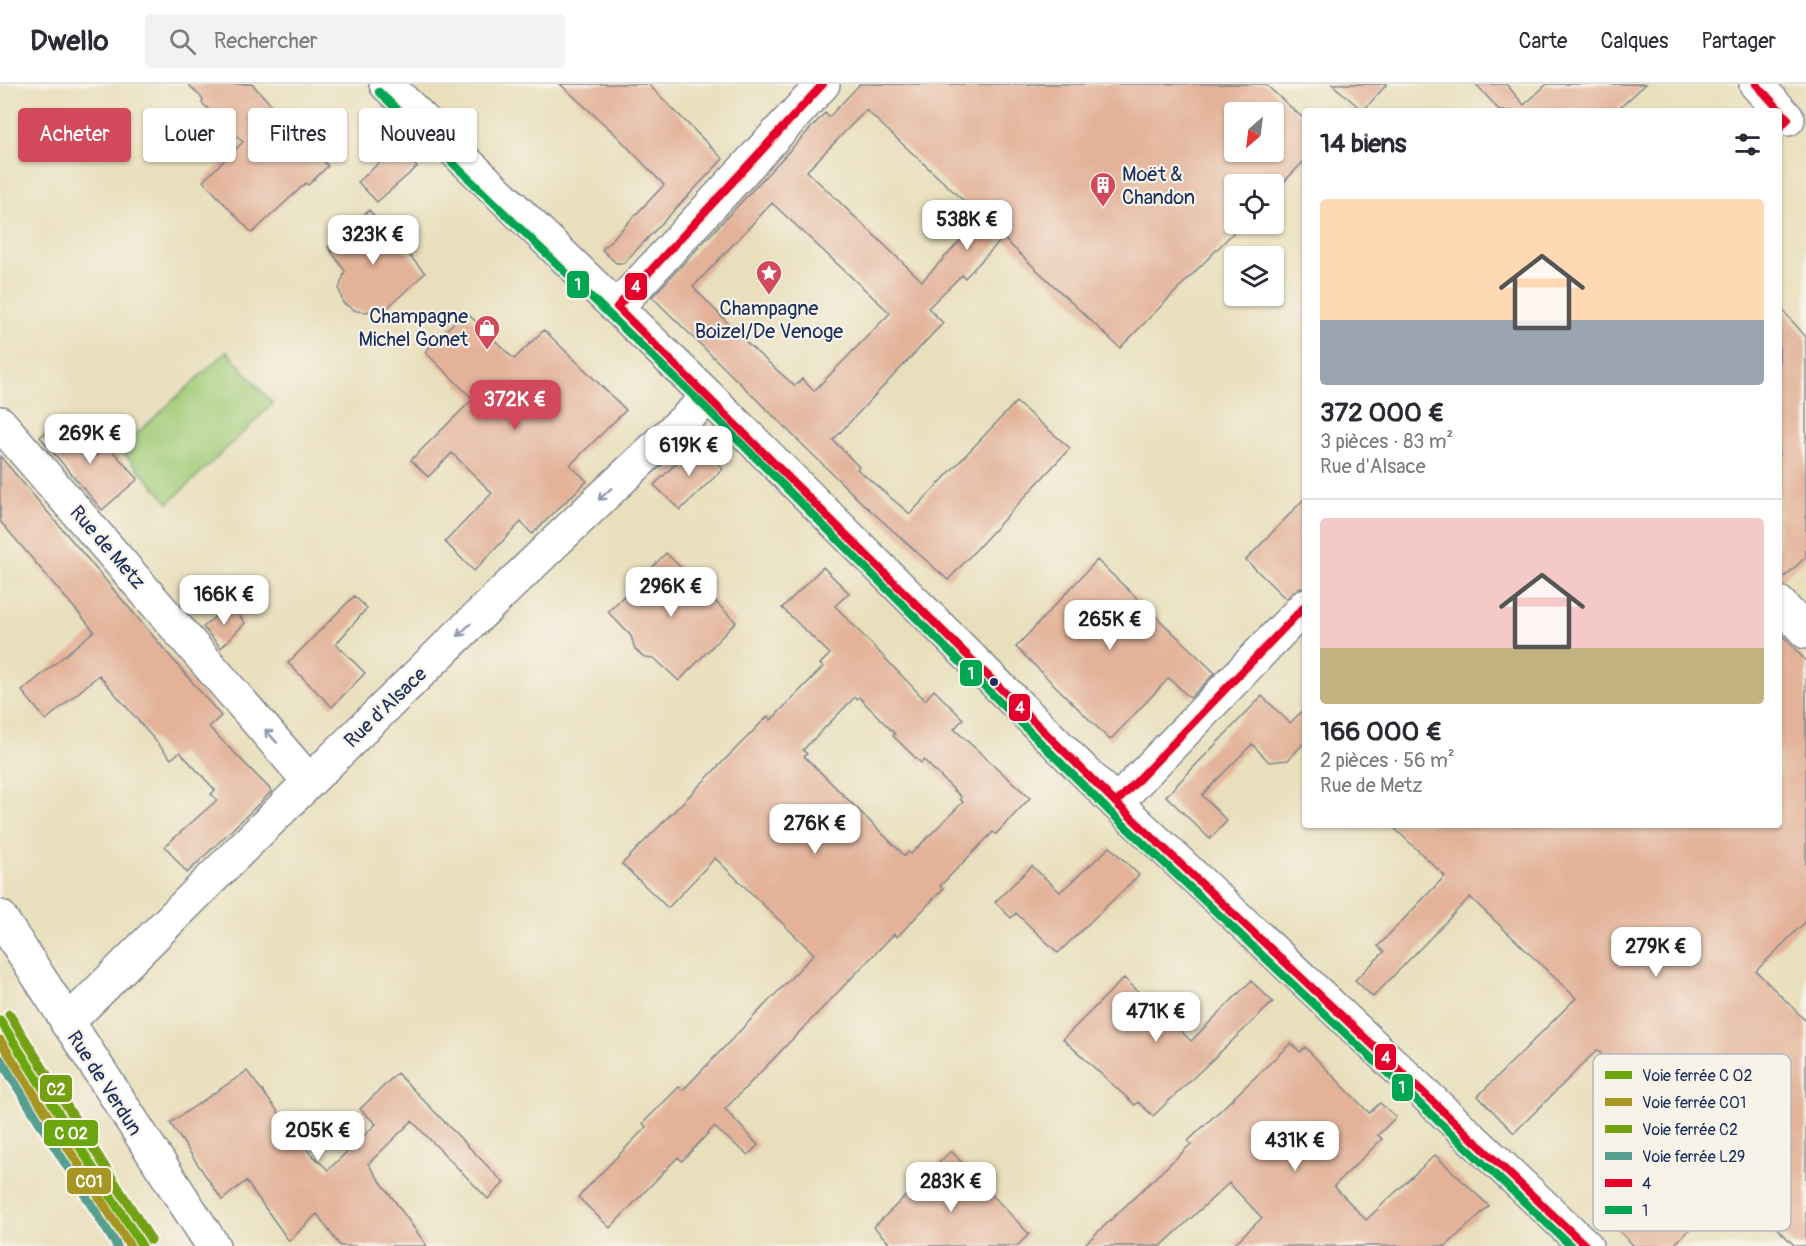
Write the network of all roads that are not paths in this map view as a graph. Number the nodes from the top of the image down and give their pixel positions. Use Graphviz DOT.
graph roads {
  1 [pos="386,84"];
  2 [pos="823,84"];
  3 [pos="1756,84"];
  4 [pos="1791,116"];
  5 [pos="617,308"];
  6 [pos="709,397"];
  7 [pos="0,423"];
  8 [pos="1782,606"];
  9 [pos="1302,609"];
  10 [pos="1806,632"];
  11 [pos="309,781"];
  12 [pos="1116,803"];
  13 [pos="0,917"];
  14 [pos="67,1023"];
  15 [pos="213,1246"];
  16 [pos="1586,1246"];
  1 -- 5 [label="main road"];
  2 -- 5 [label="main road"];
  3 -- 4 [label="main road"];
  5 -- 6 [label="main road"];
  6 -- 11 [label="main road, Rue d'Alsace, one-way"];
  6 -- 12 [label="main road"];
  11 -- 7 [label="main road, Rue de Metz, one-way"];
  8 -- 10 [label="main road"];
  9 -- 12 [label="main road"];
  11 -- 14 [label="main road, Rue d'Alsace"];
  12 -- 16 [label="main road"];
  13 -- 14 [label="main road, Rue de Verdun"];
  14 -- 15 [label="main road, Rue de Verdun"];
}
